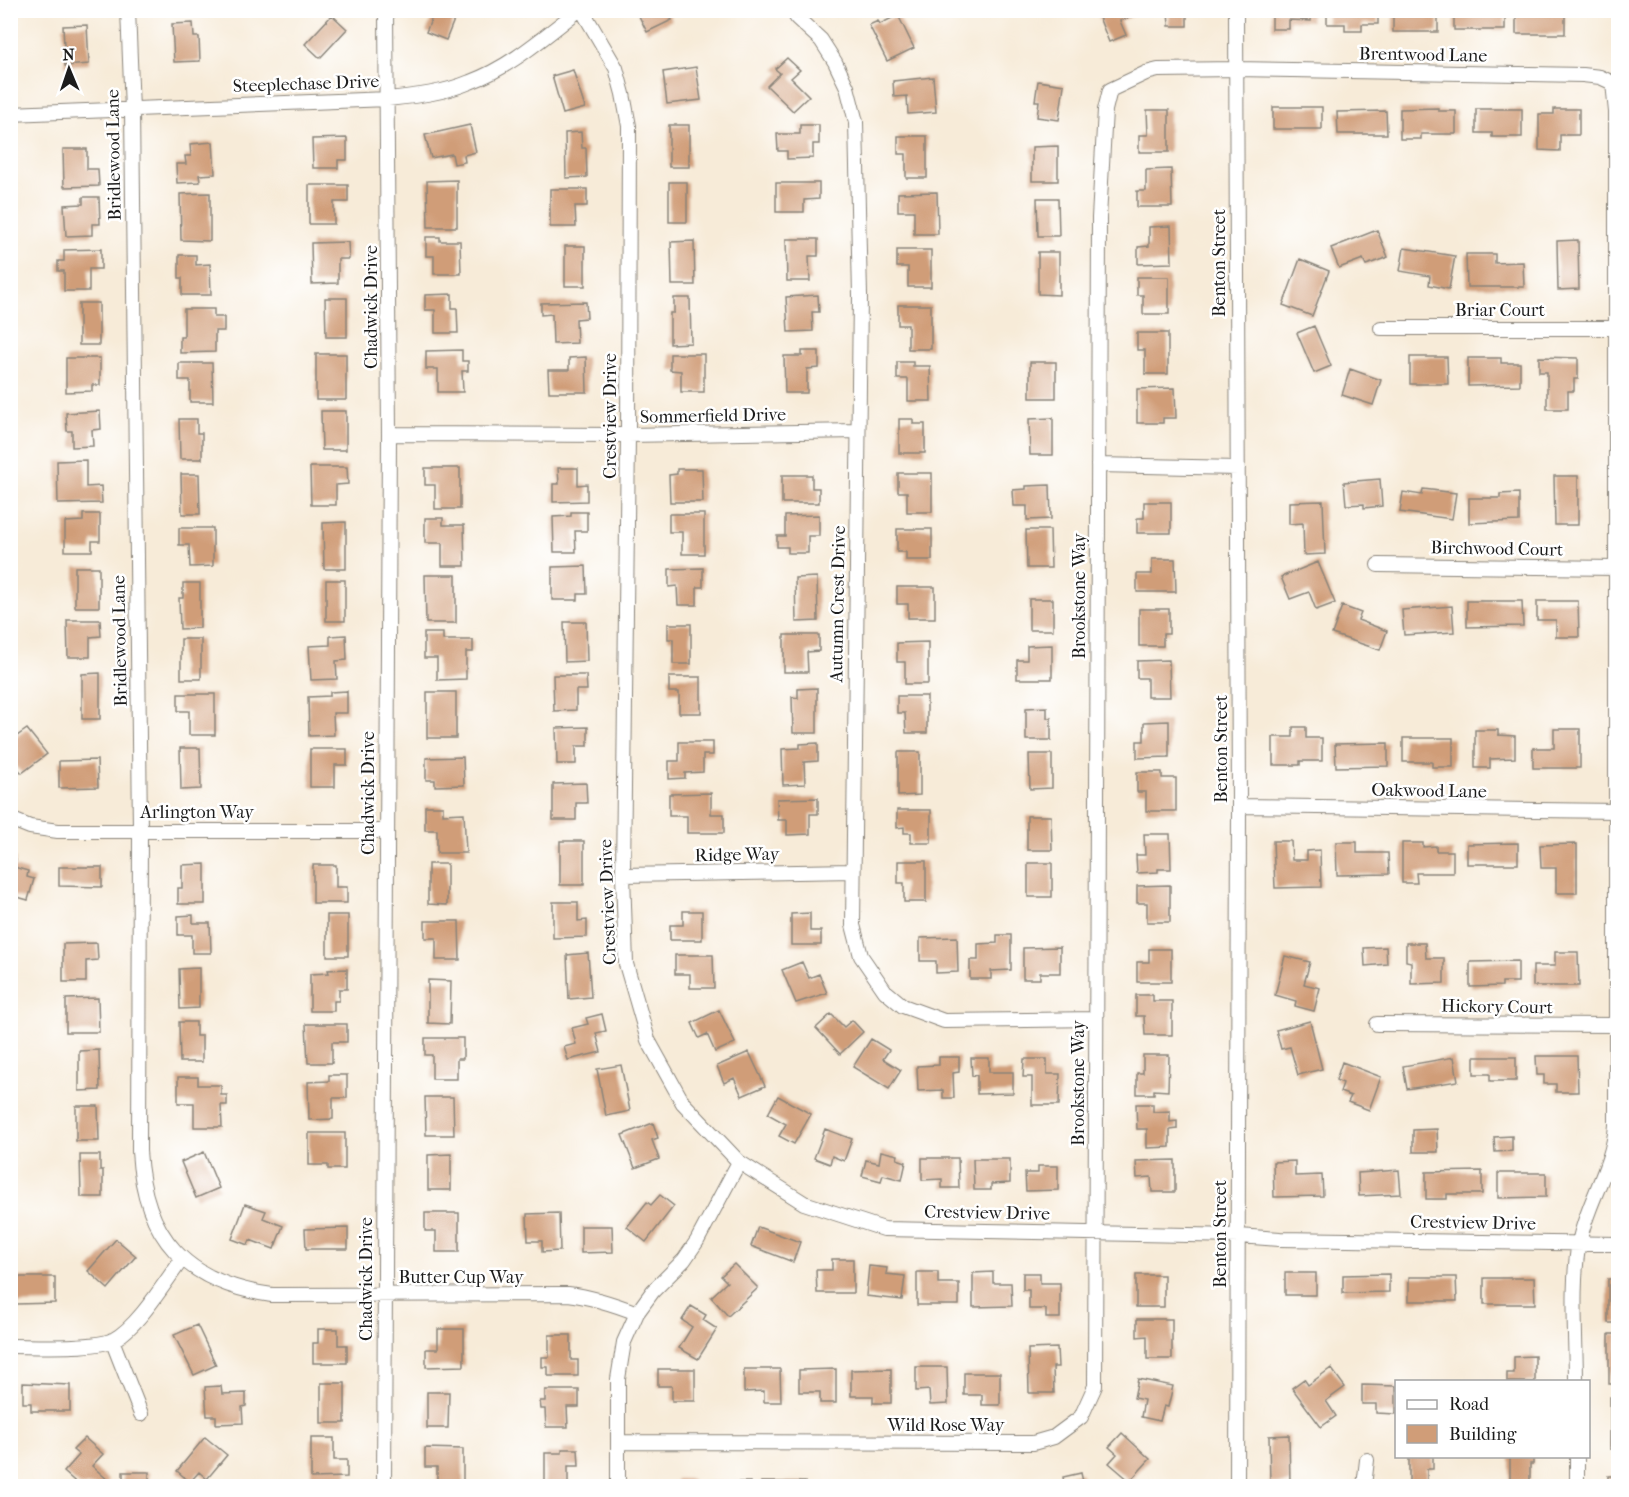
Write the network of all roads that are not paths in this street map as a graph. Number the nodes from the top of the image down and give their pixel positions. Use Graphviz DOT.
graph roads {
  1 [pos="128,10"];
  2 [pos="386,10"];
  3 [pos="580,10"];
  4 [pos="792,10"];
  5 [pos="1236,10"];
  6 [pos="1236,69"];
  7 [pos="388,99"];
  8 [pos="132,110"];
  9 [pos="10,114"];
  10 [pos="1382,328"];
  11 [pos="1617,328"];
  12 [pos="858,431"];
  13 [pos="389,434"];
  14 [pos="628,435"];
  15 [pos="1098,465"];
  16 [pos="1238,468"];
  17 [pos="1378,565"];
  18 [pos="1616,568"];
  19 [pos="1239,806"];
  20 [pos="1617,811"];
  21 [pos="10,819"];
  22 [pos="140,830"];
  23 [pos="386,831"];
  24 [pos="853,871"];
  25 [pos="623,875"];
  26 [pos="1095,1019"];
  27 [pos="1377,1024"];
  28 [pos="1616,1025"];
  29 [pos="739,1162"];
  30 [pos="1095,1234"];
  31 [pos="1239,1236"];
  32 [pos="1579,1243"];
  33 [pos="1618,1244"];
  34 [pos="183,1259"];
  35 [pos="384,1295"];
  36 [pos="637,1313"];
  37 [pos="112,1340"];
  38 [pos="10,1346"];
  39 [pos="1576,1380"];
  40 [pos="141,1414"];
  41 [pos="618,1442"];
  42 [pos="1576,1458"];
  43 [pos="1367,1460"];
  44 [pos="384,1486"];
  45 [pos="618,1486"];
  46 [pos="1237,1486"];
  47 [pos="1364,1486"];
  48 [pos="1577,1486"];
  1 -- 8 [label="street, Bridlewood Lane"];
  2 -- 7 [label="street, Chadwick Drive"];
  3 -- 7 [label="street, Steeplechase Drive"];
  3 -- 14 [label="street, Crestview Drive"];
  4 -- 12 [label="street, Autumn Crest Drive"];
  5 -- 6 [label="street, Benton Street"];
  6 -- 11 [label="street, Brentwood Lane"];
  6 -- 15 [label="street, Brookstone Way"];
  6 -- 16 [label="street, Benton Street"];
  7 -- 8 [label="street, Steeplechase Drive"];
  7 -- 13 [label="street, Chadwick Drive"];
  8 -- 9 [label="street, Steeplechase Drive"];
  8 -- 22 [label="street, Bridlewood Lane"];
  10 -- 11 [label="street, Briar Court"];
  11 -- 18 [label="street"];
  12 -- 14 [label="street, Sommerfield Drive"];
  12 -- 24 [label="street, Autumn Crest Drive"];
  13 -- 14 [label="street, Sommerfield Drive"];
  13 -- 23 [label="street, Chadwick Drive"];
  14 -- 25 [label="street, Crestview Drive"];
  15 -- 16 [label="street"];
  15 -- 26 [label="street, Brookstone Way"];
  16 -- 19 [label="street, Benton Street"];
  17 -- 18 [label="street, Birchwood Court"];
  18 -- 20 [label="street"];
  19 -- 20 [label="street, Oakwood Lane"];
  19 -- 31 [label="street, Benton Street"];
  20 -- 28 [label="street"];
  21 -- 22 [label="street, Arlington Way"];
  22 -- 23 [label="street, Arlington Way"];
  22 -- 34 [label="street, Bridlewood Lane"];
  23 -- 35 [label="street, Chadwick Drive"];
  24 -- 25 [label="street, Ridge Way"];
  24 -- 26 [label="street, Autumn Crest Drive"];
  25 -- 29 [label="street, Crestview Drive"];
  26 -- 30 [label="street, Brookstone Way"];
  27 -- 28 [label="street, Hickory Court"];
  28 -- 32 [label="street"];
  29 -- 30 [label="street, Crestview Drive"];
  29 -- 36 [label="street"];
  30 -- 31 [label="street, Crestview Drive"];
  30 -- 41 [label="street, Wild Rose Way"];
  31 -- 32 [label="street, Crestview Drive"];
  31 -- 46 [label="street, Benton Street"];
  32 -- 33 [label="street, Crestview Drive"];
  32 -- 39 [label="street"];
  34 -- 35 [label="street, Butter Cup Way"];
  34 -- 37 [label="street"];
  35 -- 36 [label="street, Butter Cup Way"];
  35 -- 44 [label="street, Chadwick Drive"];
  36 -- 41 [label="street"];
  37 -- 38 [label="street"];
  37 -- 40 [label="street"];
  41 -- 45 [label="street"];
  42 -- 48 [label="street"];
  43 -- 47 [label="street"];
}
